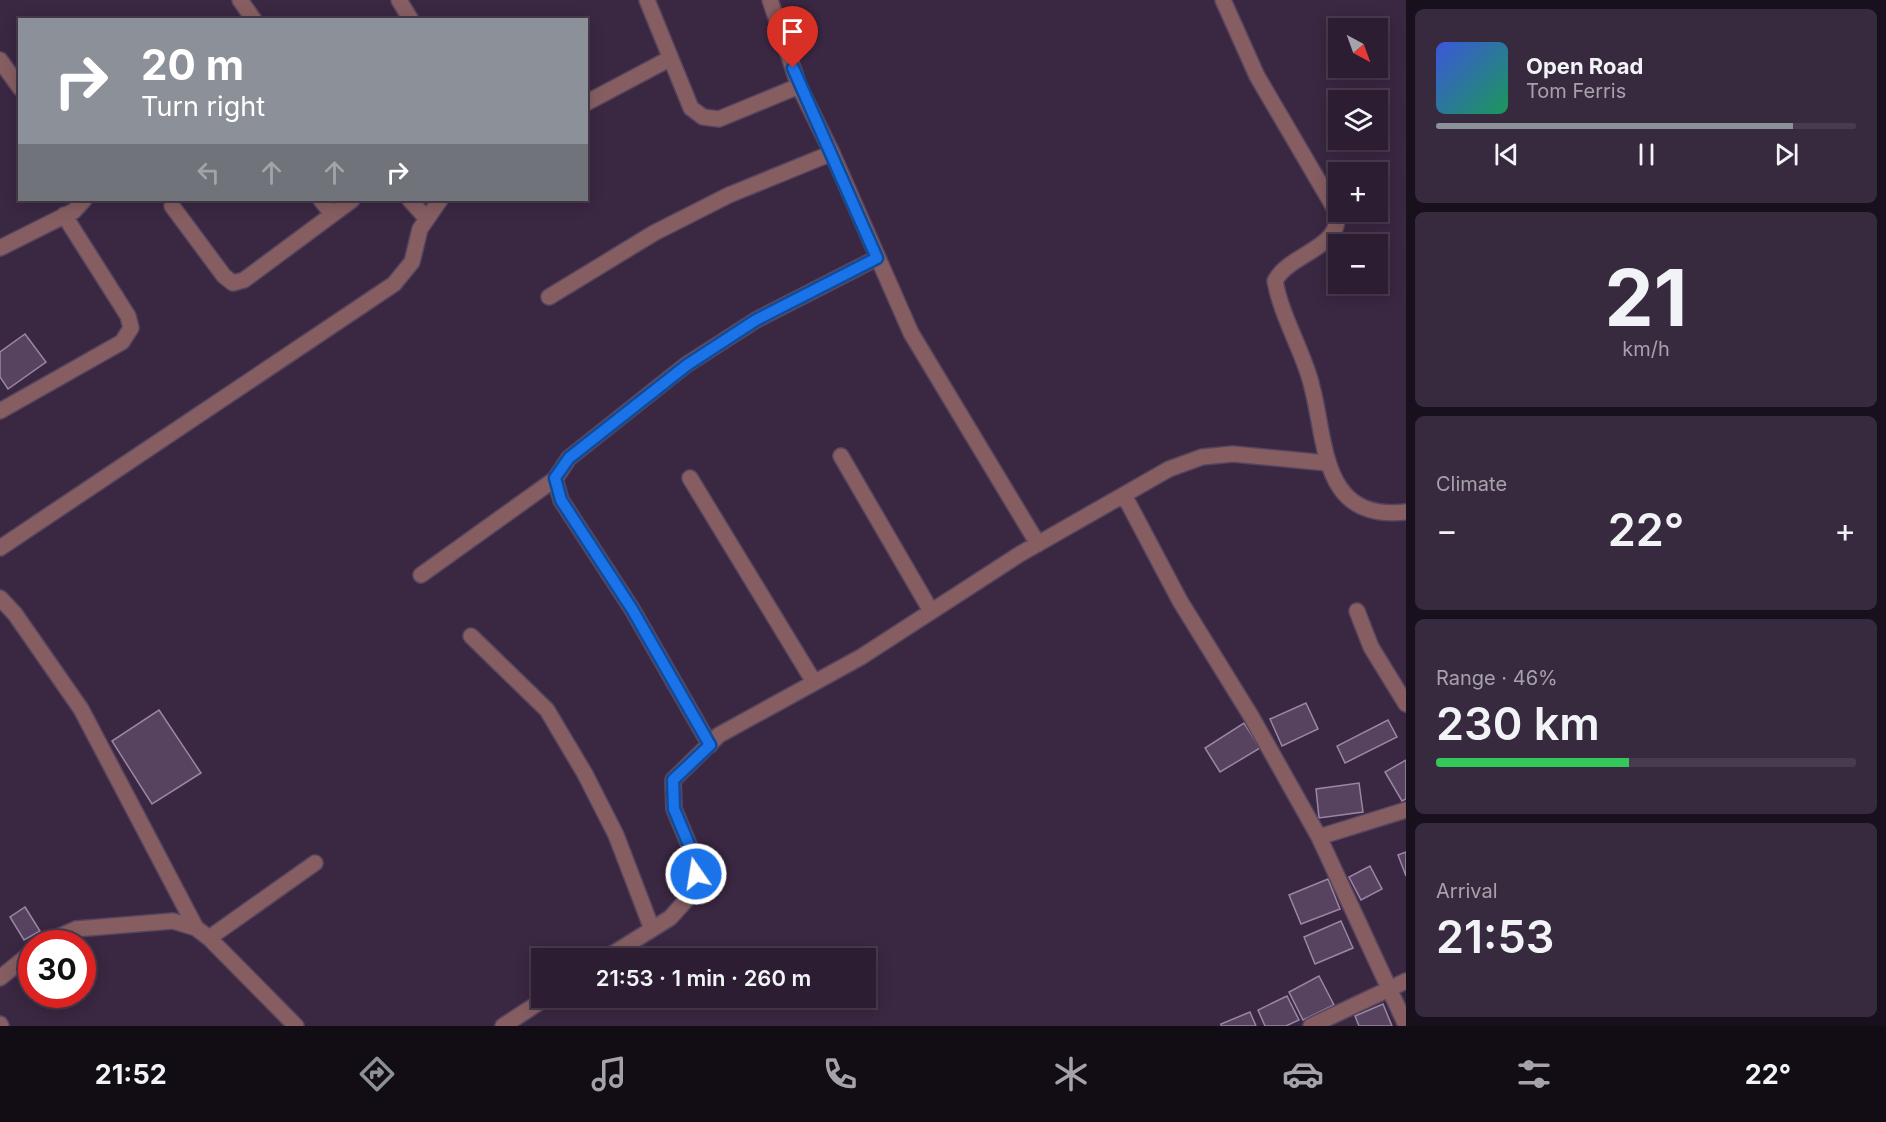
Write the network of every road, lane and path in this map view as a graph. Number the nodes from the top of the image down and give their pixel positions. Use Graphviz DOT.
graph roads {
  1 [pos="240,0"];
  2 [pos="399,0"];
  3 [pos="647,0"];
  4 [pos="770,0"];
  5 [pos="1223,0"];
  6 [pos="253,18"];
  7 [pos="410,18"];
  8 [pos="669,59"];
  9 [pos="0,60"];
  10 [pos="18,85"];
  11 [pos="799,86"];
  12 [pos="588,102"];
  13 [pos="831,153"];
  14 [pos="83,201"];
  15 [pos="322,201"];
  16 [pos="351,201"];
  17 [pos="411,201"];
  18 [pos="439,201"];
  19 [pos="172,206"];
  20 [pos="332,214"];
  21 [pos="64,215"];
  22 [pos="427,219"];
  23 [pos="0,248"];
  24 [pos="877,258"];
  25 [pos="549,297"];
  26 [pos="0,411"];
  27 [pos="841,456"];
  28 [pos="1327,463"];
  29 [pos="555,478"];
  30 [pos="690,478"];
  31 [pos="1124,495"];
  32 [pos="1406,512"];
  33 [pos="1038,544"];
  34 [pos="0,548"];
  35 [pos="421,575"];
  36 [pos="0,598"];
  37 [pos="1357,610"];
  38 [pos="931,611"];
  39 [pos="471,636"];
  40 [pos="814,682"];
  41 [pos="1406,704"];
  42 [pos="710,745"];
  43 [pos="1406,810"];
  44 [pos="1319,837"];
  45 [pos="315,863"];
  46 [pos="196,928"];
  47 [pos="652,928"];
  48 [pos="74,930"];
  49 [pos="209,938"];
  50 [pos="621,948"];
  51 [pos="18,963"];
  52 [pos="0,978"];
  53 [pos="1406,981"];
  54 [pos="1390,990"];
  55 [pos="531,1008"];
  56 [pos="1406,1025"];
  57 [pos="297,1026"];
  58 [pos="503,1026"];
  59 [pos="1311,1026"];
  1 -- 6 [label="street"];
  2 -- 7 [label="street"];
  3 -- 8 [label="street"];
  4 -- 11 [label="street"];
  5 -- 28 [label="street"];
  8 -- 11 [label="street"];
  8 -- 12 [label="street"];
  9 -- 10 [label="street"];
  11 -- 13 [label="street"];
  13 -- 24 [label="street"];
  13 -- 25 [label="street"];
  14 -- 21 [label="street"];
  15 -- 20 [label="street"];
  16 -- 20 [label="street"];
  17 -- 22 [label="street"];
  18 -- 22 [label="street"];
  19 -- 20 [label="street"];
  21 -- 23 [label="street"];
  21 -- 26 [label="street"];
  22 -- 34 [label="street"];
  24 -- 29 [label="street"];
  24 -- 33 [label="street"];
  27 -- 38 [label="street"];
  28 -- 31 [label="street"];
  28 -- 32 [label="street"];
  29 -- 35 [label="street"];
  29 -- 42 [label="street"];
  30 -- 40 [label="street"];
  31 -- 33 [label="street"];
  31 -- 44 [label="street"];
  33 -- 38 [label="street"];
  36 -- 46 [label="street"];
  37 -- 41 [label="street"];
  38 -- 40 [label="street"];
  39 -- 47 [label="street"];
  40 -- 42 [label="street"];
  42 -- 47 [label="street"];
  43 -- 44 [label="street"];
  44 -- 54 [label="street"];
  45 -- 49 [label="street"];
  46 -- 48 [label="street"];
  46 -- 49 [label="street"];
  47 -- 50 [label="street"];
  49 -- 57 [label="street"];
  51 -- 52 [label="street"];
  53 -- 54 [label="street"];
  54 -- 56 [label="street"];
  54 -- 59 [label="street"];
  55 -- 58 [label="street"];
}
